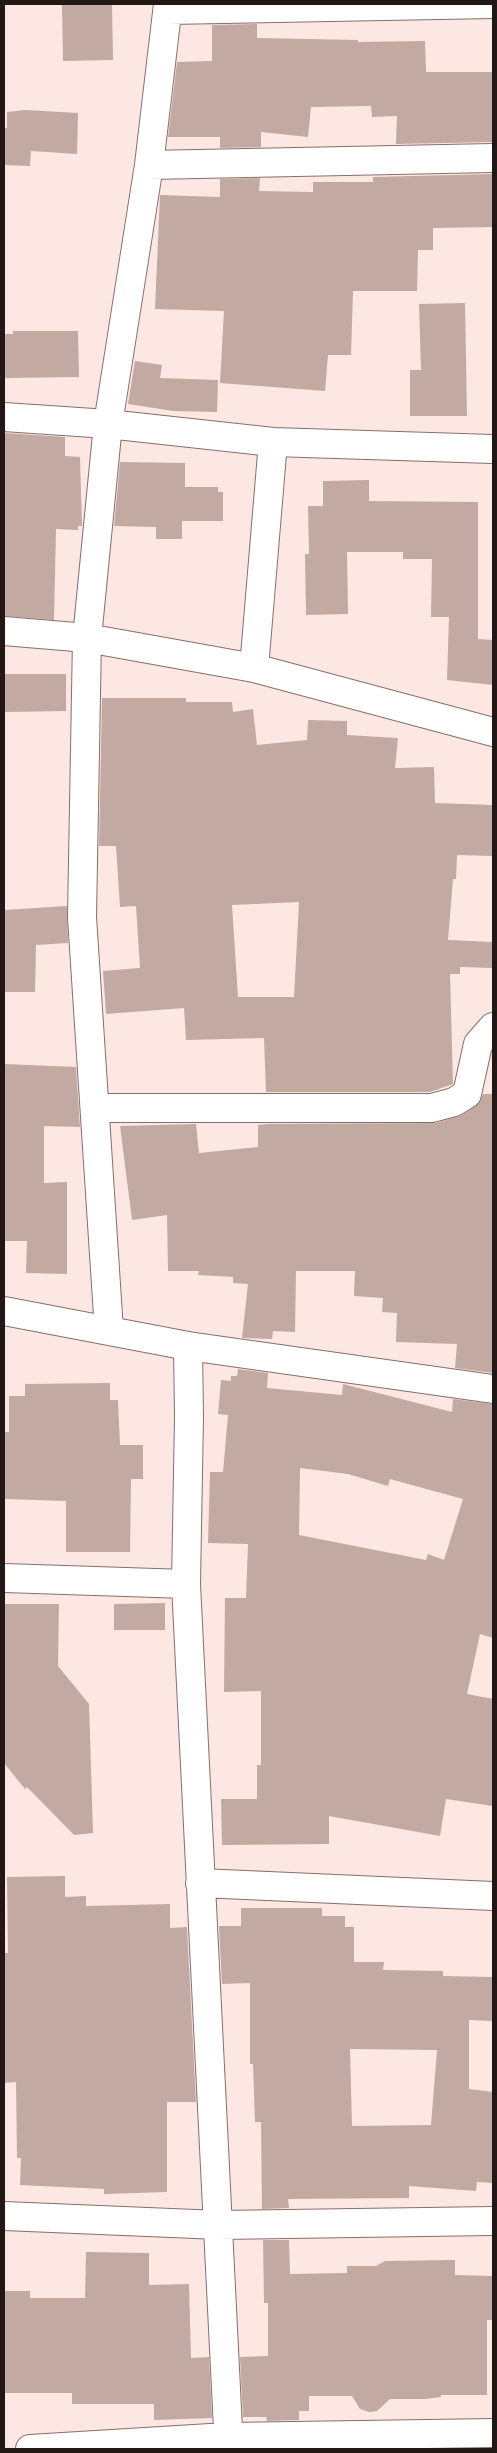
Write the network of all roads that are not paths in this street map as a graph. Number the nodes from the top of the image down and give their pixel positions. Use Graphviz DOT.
graph roads {
  1 [pos="493,4"];
  2 [pos="168,7"];
  3 [pos="493,158"];
  4 [pos="149,164"];
  5 [pos="4,416"];
  6 [pos="108,424"];
  7 [pos="273,442"];
  8 [pos="493,450"];
  9 [pos="4,630"];
  10 [pos="87,638"];
  11 [pos="254,668"];
  12 [pos="493,732"];
  13 [pos="493,1027"];
  14 [pos="95,1108"];
  15 [pos="4,1311"];
  16 [pos="109,1331"];
  17 [pos="188,1346"];
  18 [pos="493,1388"];
  19 [pos="4,1578"];
  20 [pos="186,1584"];
  21 [pos="200,1883"];
  22 [pos="493,1896"];
  23 [pos="4,2216"];
  24 [pos="493,2222"];
  25 [pos="219,2225"];
  26 [pos="493,2433"];
  27 [pos="228,2443"];
  28 [pos="30,2449"];
  1 -- 2 [label="street"];
  2 -- 4 [label="street"];
  3 -- 4 [label="street"];
  4 -- 6 [label="street"];
  5 -- 6 [label="street"];
  6 -- 7 [label="street"];
  6 -- 10 [label="street"];
  7 -- 8 [label="street"];
  7 -- 11 [label="street"];
  9 -- 10 [label="street"];
  10 -- 11 [label="street"];
  10 -- 14 [label="street"];
  11 -- 12 [label="street"];
  13 -- 14 [label="street"];
  14 -- 16 [label="street"];
  15 -- 16 [label="street"];
  16 -- 17 [label="street"];
  17 -- 18 [label="street"];
  17 -- 20 [label="street"];
  19 -- 20 [label="street"];
  20 -- 21 [label="street"];
  21 -- 22 [label="street"];
  21 -- 25 [label="street"];
  23 -- 25 [label="street"];
  24 -- 25 [label="street"];
  25 -- 27 [label="street"];
  26 -- 27 [label="street"];
  27 -- 28 [label="street"];
}
